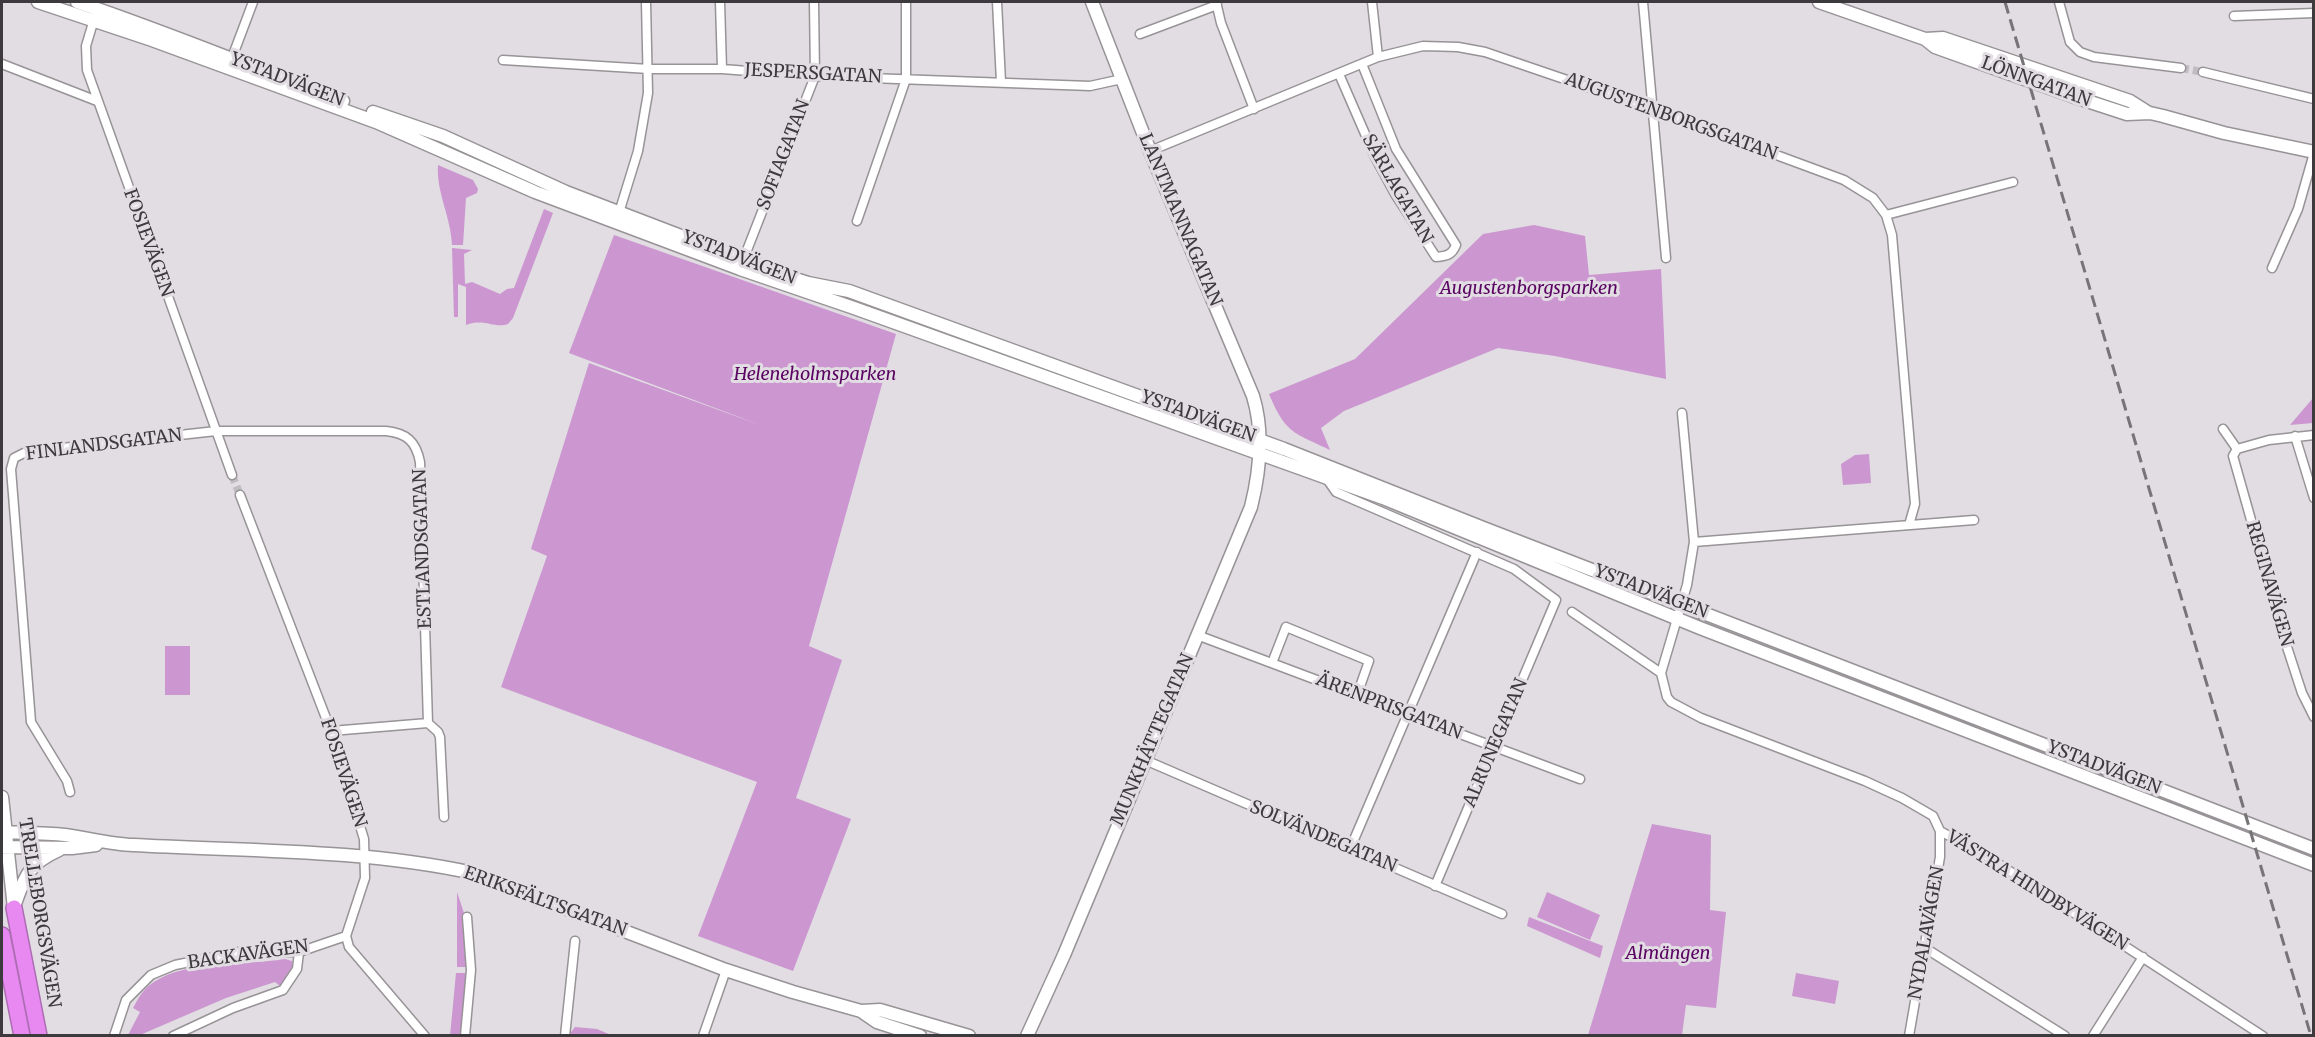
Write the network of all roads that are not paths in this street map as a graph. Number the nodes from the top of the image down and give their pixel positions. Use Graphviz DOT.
graph roads {
  1 [pos="38,2"];
  2 [pos="77,2"];
  3 [pos="253,2"];
  4 [pos="646,2"];
  5 [pos="720,2"];
  6 [pos="814,2"];
  7 [pos="906,2"];
  8 [pos="997,2"];
  9 [pos="1092,2"];
  10 [pos="1372,2"];
  11 [pos="1643,2"];
  12 [pos="1819,2"];
  13 [pos="2059,2"];
  14 [pos="1217,3"];
  15 [pos="2313,13"];
  16 [pos="96,15"];
  17 [pos="2234,16"];
  18 [pos="1140,34"];
  19 [pos="1378,57"];
  20 [pos="503,60"];
  21 [pos="229,63"];
  22 [pos="2,64"];
  23 [pos="1362,64"];
  24 [pos="2181,68"];
  25 [pos="649,69"];
  26 [pos="722,69"];
  27 [pos="2203,72"];
  28 [pos="1340,74"];
  29 [pos="815,76"];
  30 [pos="906,79"];
  31 [pos="1122,79"];
  32 [pos="1000,82"];
  33 [pos="2313,99"];
  34 [pos="98,101"];
  35 [pos="1254,109"];
  36 [pos="1652,109"];
  37 [pos="1150,151"];
  38 [pos="2313,153"];
  39 [pos="2013,182"];
  40 [pos="1886,215"];
  41 [pos="618,217"];
  42 [pos="857,221"];
  43 [pos="1666,258"];
  44 [pos="742,265"];
  45 [pos="2272,268"];
  46 [pos="1682,413"];
  47 [pos="2223,429"];
  48 [pos="216,431"];
  49 [pos="2313,435"];
  50 [pos="2295,436"];
  51 [pos="1260,440"];
  52 [pos="2237,449"];
  53 [pos="1259,453"];
  54 [pos="232,475"];
  55 [pos="1327,479"];
  56 [pos="240,495"];
  57 [pos="2313,498"];
  58 [pos="1974,520"];
  59 [pos="1909,525"];
  60 [pos="1695,542"];
  61 [pos="1478,552"];
  62 [pos="1556,600"];
  63 [pos="1682,604"];
  64 [pos="1572,612"];
  65 [pos="1677,619"];
  66 [pos="1197,635"];
  67 [pos="1272,663"];
  68 [pos="1661,673"];
  69 [pos="1357,695"];
  70 [pos="1408,714"];
  71 [pos="2313,717"];
  72 [pos="428,723"];
  73 [pos="331,731"];
  74 [pos="1494,746"];
  75 [pos="1145,760"];
  76 [pos="1580,778"];
  77 [pos="70,792"];
  78 [pos="2,797"];
  79 [pos="444,817"];
  80 [pos="1940,831"];
  81 [pos="3,832"];
  82 [pos="110,844"];
  83 [pos="4,847"];
  84 [pos="64,848"];
  85 [pos="1350,849"];
  86 [pos="2313,849"];
  87 [pos="366,858"];
  88 [pos="2313,865"];
  89 [pos="1436,886"];
  90 [pos="14,908"];
  91 [pos="1502,914"];
  92 [pos="467,917"];
  93 [pos="2,935"];
  94 [pos="346,936"];
  95 [pos="575,941"];
  96 [pos="1924,948"];
  97 [pos="299,952"];
  98 [pos="2143,957"];
  99 [pos="726,970"];
  100 [pos="861,1011"];
  101 [pos="22,1035"];
  102 [pos="39,1035"];
  103 [pos="114,1035"];
  104 [pos="173,1035"];
  105 [pos="422,1035"];
  106 [pos="465,1035"];
  107 [pos="565,1035"];
  108 [pos="703,1035"];
  109 [pos="920,1035"];
  110 [pos="969,1035"];
  111 [pos="1027,1035"];
  112 [pos="1909,1035"];
  113 [pos="2066,1035"];
  114 [pos="2093,1035"];
  115 [pos="2263,1035"];
  1 -- 16 [label="main road, YSTADVÄGEN"];
  2 -- 16 [label="main road, YSTADVÄGEN"];
  3 -- 21 [label="street"];
  4 -- 25 [label="street"];
  5 -- 26 [label="street"];
  6 -- 29 [label="street, SOFIAGATAN"];
  7 -- 30 [label="street"];
  8 -- 32 [label="street"];
  9 -- 31 [label="main road, LANTMANNAGATAN"];
  10 -- 19 [label="street"];
  11 -- 36 [label="street"];
  12 -- 38 [label="main road, LÖNNGATAN"];
  13 -- 24 [label="street"];
  14 -- 18 [label="street"];
  14 -- 35 [label="street"];
  15 -- 17 [label="street"];
  16 -- 21 [label="main road, YSTADVÄGEN"];
  16 -- 34 [label="street, FOSIEVÄGEN"];
  19 -- 23 [label="street, AUGUSTENBORGSGATAN"];
  19 -- 36 [label="street, AUGUSTENBORGSGATAN"];
  20 -- 25 [label="street, JESPERSGATAN"];
  21 -- 41 [label="main road, YSTADVÄGEN"];
  22 -- 34 [label="street"];
  23 -- 28 [label="street, AUGUSTENBORGSGATAN"];
  23 -- 28 [label="street, SÄRLAGATAN"];
  25 -- 26 [label="street, JESPERSGATAN"];
  25 -- 41 [label="street"];
  26 -- 29 [label="street, JESPERSGATAN"];
  27 -- 33 [label="street"];
  28 -- 35 [label="street, AUGUSTENBORGSGATAN"];
  29 -- 30 [label="street, JESPERSGATAN"];
  29 -- 44 [label="street, SOFIAGATAN"];
  30 -- 32 [label="street, JESPERSGATAN"];
  30 -- 42 [label="street"];
  31 -- 32 [label="street, JESPERSGATAN"];
  31 -- 37 [label="main road, LANTMANNAGATAN"];
  34 -- 48 [label="street, FOSIEVÄGEN"];
  35 -- 37 [label="street, AUGUSTENBORGSGATAN"];
  36 -- 40 [label="street, AUGUSTENBORGSGATAN"];
  36 -- 43 [label="street"];
  37 -- 51 [label="main road, LANTMANNAGATAN"];
  38 -- 45 [label="street"];
  39 -- 40 [label="street"];
  40 -- 59 [label="street"];
  41 -- 44 [label="main road, YSTADVÄGEN"];
  44 -- 51 [label="main road, YSTADVÄGEN"];
  44 -- 53 [label="main road, YSTADVÄGEN"];
  46 -- 60 [label="street"];
  47 -- 52 [label="street"];
  48 -- 54 [label="street, FOSIEVÄGEN"];
  48 -- 72 [label="street, ESTLANDSGATAN"];
  48 -- 77 [label="street, FINLANDSGATAN"];
  49 -- 50 [label="street"];
  50 -- 52 [label="street"];
  50 -- 57 [label="street"];
  51 -- 53 [label="main road, MUNKHÄTTEGATAN"];
  51 -- 63 [label="main road, YSTADVÄGEN"];
  52 -- 71 [label="street, REGINAVÄGEN"];
  53 -- 55 [label="main road, YSTADVÄGEN"];
  53 -- 66 [label="main road, MUNKHÄTTEGATAN"];
  55 -- 61 [label="street, YSTADVÄGEN"];
  55 -- 65 [label="main road, YSTADVÄGEN"];
  56 -- 73 [label="street, FOSIEVÄGEN"];
  58 -- 59 [label="street"];
  59 -- 60 [label="street"];
  60 -- 63 [label="street"];
  61 -- 62 [label="street, YSTADVÄGEN"];
  61 -- 70 [label="street"];
  62 -- 74 [label="street, ALRUNEGATAN"];
  63 -- 65 [label="street"];
  63 -- 86 [label="main road, YSTADVÄGEN"];
  64 -- 68 [label="street"];
  65 -- 68 [label="street"];
  65 -- 88 [label="main road, YSTADVÄGEN"];
  66 -- 67 [label="street, ÄRENPRISGATAN"];
  66 -- 75 [label="main road, MUNKHÄTTEGATAN"];
  67 -- 69 [label="street, ÄRENPRISGATAN"];
  67 -- 69 [label="street"];
  68 -- 80 [label="street, VÄSTRA HINDBYVÄGEN"];
  69 -- 70 [label="street, ÄRENPRISGATAN"];
  70 -- 74 [label="street, ÄRENPRISGATAN"];
  70 -- 85 [label="street"];
  72 -- 73 [label="street"];
  72 -- 79 [label="street, ESTLANDSGATAN"];
  73 -- 87 [label="street, FOSIEVÄGEN"];
  74 -- 76 [label="street, ÄRENPRISGATAN"];
  74 -- 89 [label="street, ALRUNEGATAN"];
  75 -- 85 [label="street, SOLVÄNDEGATAN"];
  75 -- 111 [label="main road, MUNKHÄTTEGATAN"];
  78 -- 81 [label="main road, TRELLEBORGSVÄGEN"];
  80 -- 96 [label="street, NYDALAVÄGEN"];
  80 -- 98 [label="street, VÄSTRA HINDBYVÄGEN"];
  81 -- 82 [label="main road, ERIKSFÄLTSGATAN"];
  81 -- 83 [label="main road, TRELLEBORGSVÄGEN"];
  82 -- 84 [label="main road, ERIKSFÄLTSGATAN"];
  82 -- 87 [label="main road, ERIKSFÄLTSGATAN"];
  83 -- 84 [label="main road, ERIKSFÄLTSGATAN"];
  83 -- 90 [label="main road, TRELLEBORGSVÄGEN"];
  84 -- 90 [label="main road"];
  85 -- 89 [label="street, SOLVÄNDEGATAN"];
  87 -- 94 [label="street, FOSIEVÄGEN"];
  87 -- 99 [label="main road, ERIKSFÄLTSGATAN"];
  89 -- 91 [label="street, SOLVÄNDEGATAN"];
  90 -- 102 [label="highway, TRELLEBORGSVÄGEN"];
  92 -- 106 [label="street"];
  93 -- 101 [label="highway, TRELLEBORGSVÄGEN"];
  94 -- 97 [label="street, BACKAVÄGEN"];
  94 -- 105 [label="street"];
  95 -- 107 [label="street"];
  96 -- 112 [label="street, NYDALAVÄGEN"];
  96 -- 113 [label="street"];
  97 -- 103 [label="street, BACKAVÄGEN"];
  97 -- 104 [label="street"];
  98 -- 114 [label="street"];
  98 -- 115 [label="street, VÄSTRA HINDBYVÄGEN"];
  99 -- 100 [label="main road, ERIKSFÄLTSGATAN"];
  99 -- 108 [label="street"];
  100 -- 109 [label="main road, ERIKSFÄLTSGATAN"];
  100 -- 110 [label="main road, ERIKSFÄLTSGATAN"];
}
